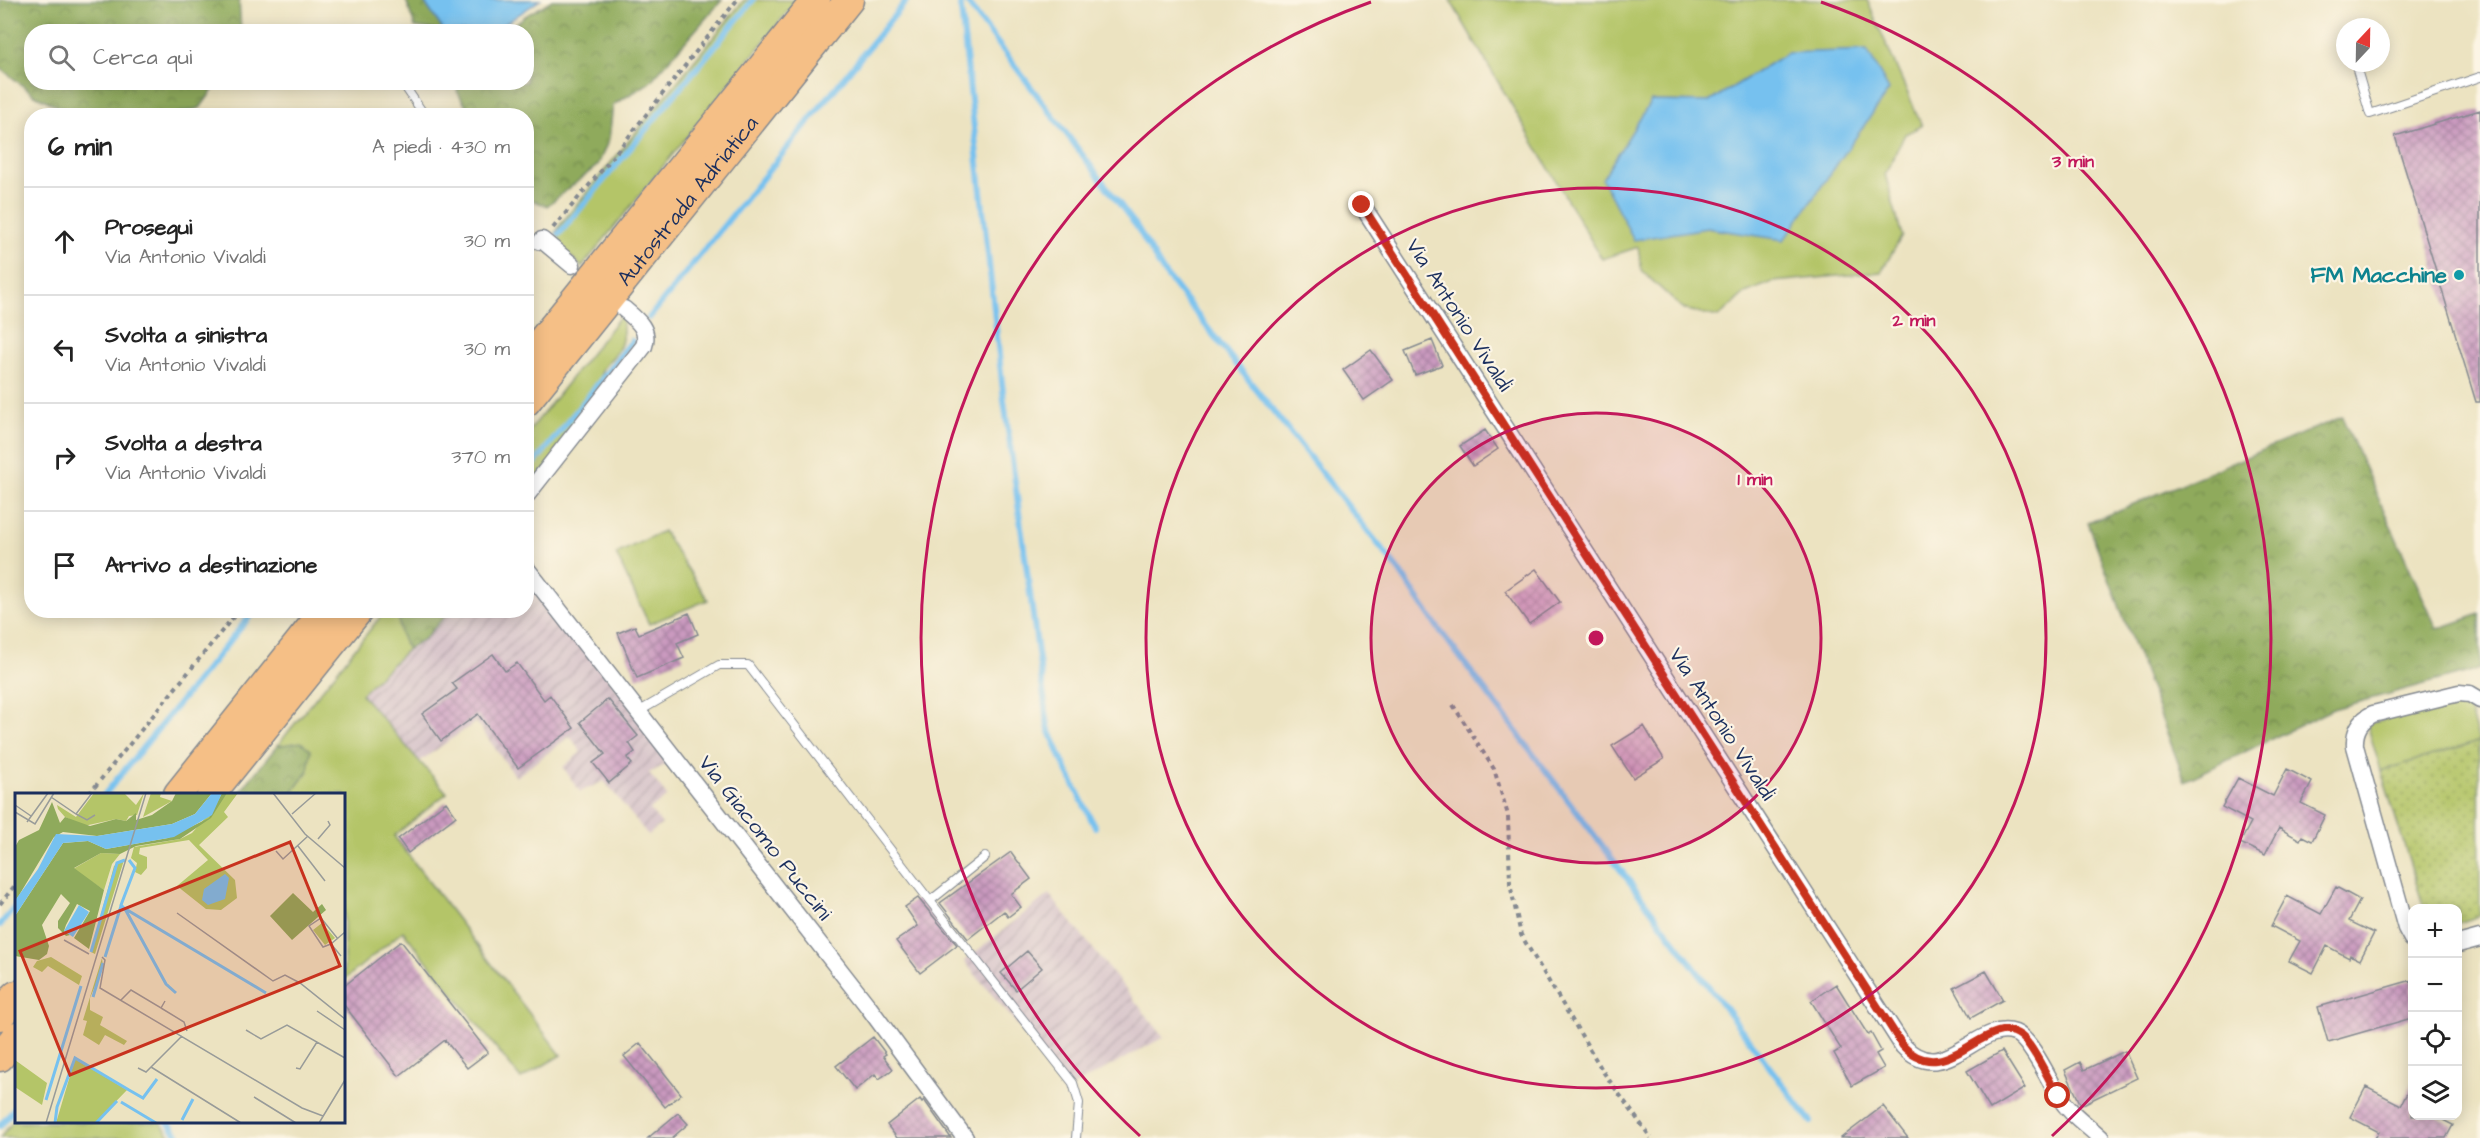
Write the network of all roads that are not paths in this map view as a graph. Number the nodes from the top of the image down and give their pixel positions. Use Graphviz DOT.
graph roads {
  1 [pos="816,0"];
  2 [pos="849,0"];
  3 [pos="2358,72"];
  4 [pos="2480,76"];
  5 [pos="407,90"];
  6 [pos="420,108"];
  7 [pos="1362,205"];
  8 [pos="536,241"];
  9 [pos="572,265"];
  10 [pos="624,309"];
  11 [pos="534,350"];
  12 [pos="534,392"];
  13 [pos="534,486"];
  14 [pos="534,578"];
  15 [pos="319,618"];
  16 [pos="352,618"];
  17 [pos="2480,700"];
  18 [pos="639,712"];
  19 [pos="180,793"];
  20 [pos="213,793"];
  21 [pos="985,857"];
  22 [pos="930,901"];
  23 [pos="2408,932"];
  24 [pos="2480,938"];
  25 [pos="2462,943"];
  26 [pos="15,996"];
  27 [pos="0,1016"];
  28 [pos="15,1037"];
  29 [pos="0,1057"];
  30 [pos="965,1138"];
  31 [pos="1076,1138"];
  32 [pos="2101,1138"];
  1 -- 11 [label="highway, Autostrada Adriatica"];
  2 -- 12 [label="highway, Autostrada Adriatica"];
  3 -- 4 [label="lane"];
  5 -- 6 [label="lane"];
  7 -- 32 [label="street, Via Antonio Vivaldi"];
  8 -- 9 [label="street"];
  10 -- 13 [label="street"];
  14 -- 18 [label="street, Via Giacomo Puccini"];
  15 -- 19 [label="highway"];
  16 -- 20 [label="highway"];
  17 -- 23 [label="street"];
  18 -- 22 [label="lane"];
  18 -- 30 [label="street, Via Giacomo Puccini"];
  21 -- 22 [label="lane"];
  22 -- 31 [label="lane"];
  24 -- 25 [label="street"];
  26 -- 27 [label="highway"];
  28 -- 29 [label="highway"];
}
